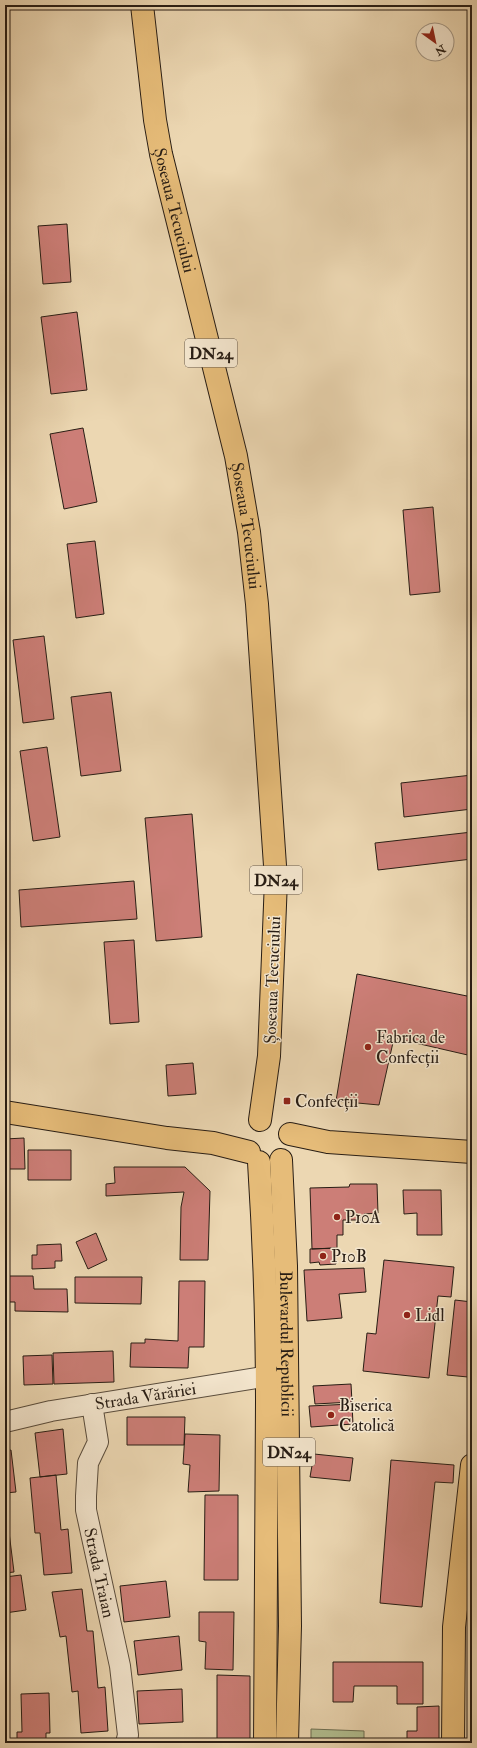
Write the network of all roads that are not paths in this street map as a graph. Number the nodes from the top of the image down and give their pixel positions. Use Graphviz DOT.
graph roads {
  1 [pos="142,5"];
  2 [pos="5,1112"];
  3 [pos="269,1141"];
  4 [pos="472,1152"];
  5 [pos="277,1375"];
  6 [pos="92,1404"];
  7 [pos="5,1422"];
  8 [pos="472,1466"];
  9 [pos="126,1743"];
  10 [pos="265,1743"];
  11 [pos="287,1743"];
  12 [pos="453,1743"];
  1 -- 3 [label="main road, Șoseaua Tecuciului / DN24"];
  2 -- 3 [label="main road"];
  3 -- 4 [label="main road"];
  3 -- 5 [label="main road, Bulevardul Republicii / DN24"];
  5 -- 6 [label="street, Strada Vărăriei"];
  5 -- 10 [label="main road, Bulevardul Republicii / DN24"];
  5 -- 11 [label="main road, Bulevardul Republicii / DN24"];
  6 -- 7 [label="street, Strada Vărăriei"];
  6 -- 9 [label="street, Strada Traian"];
  8 -- 12 [label="main road"];
}
